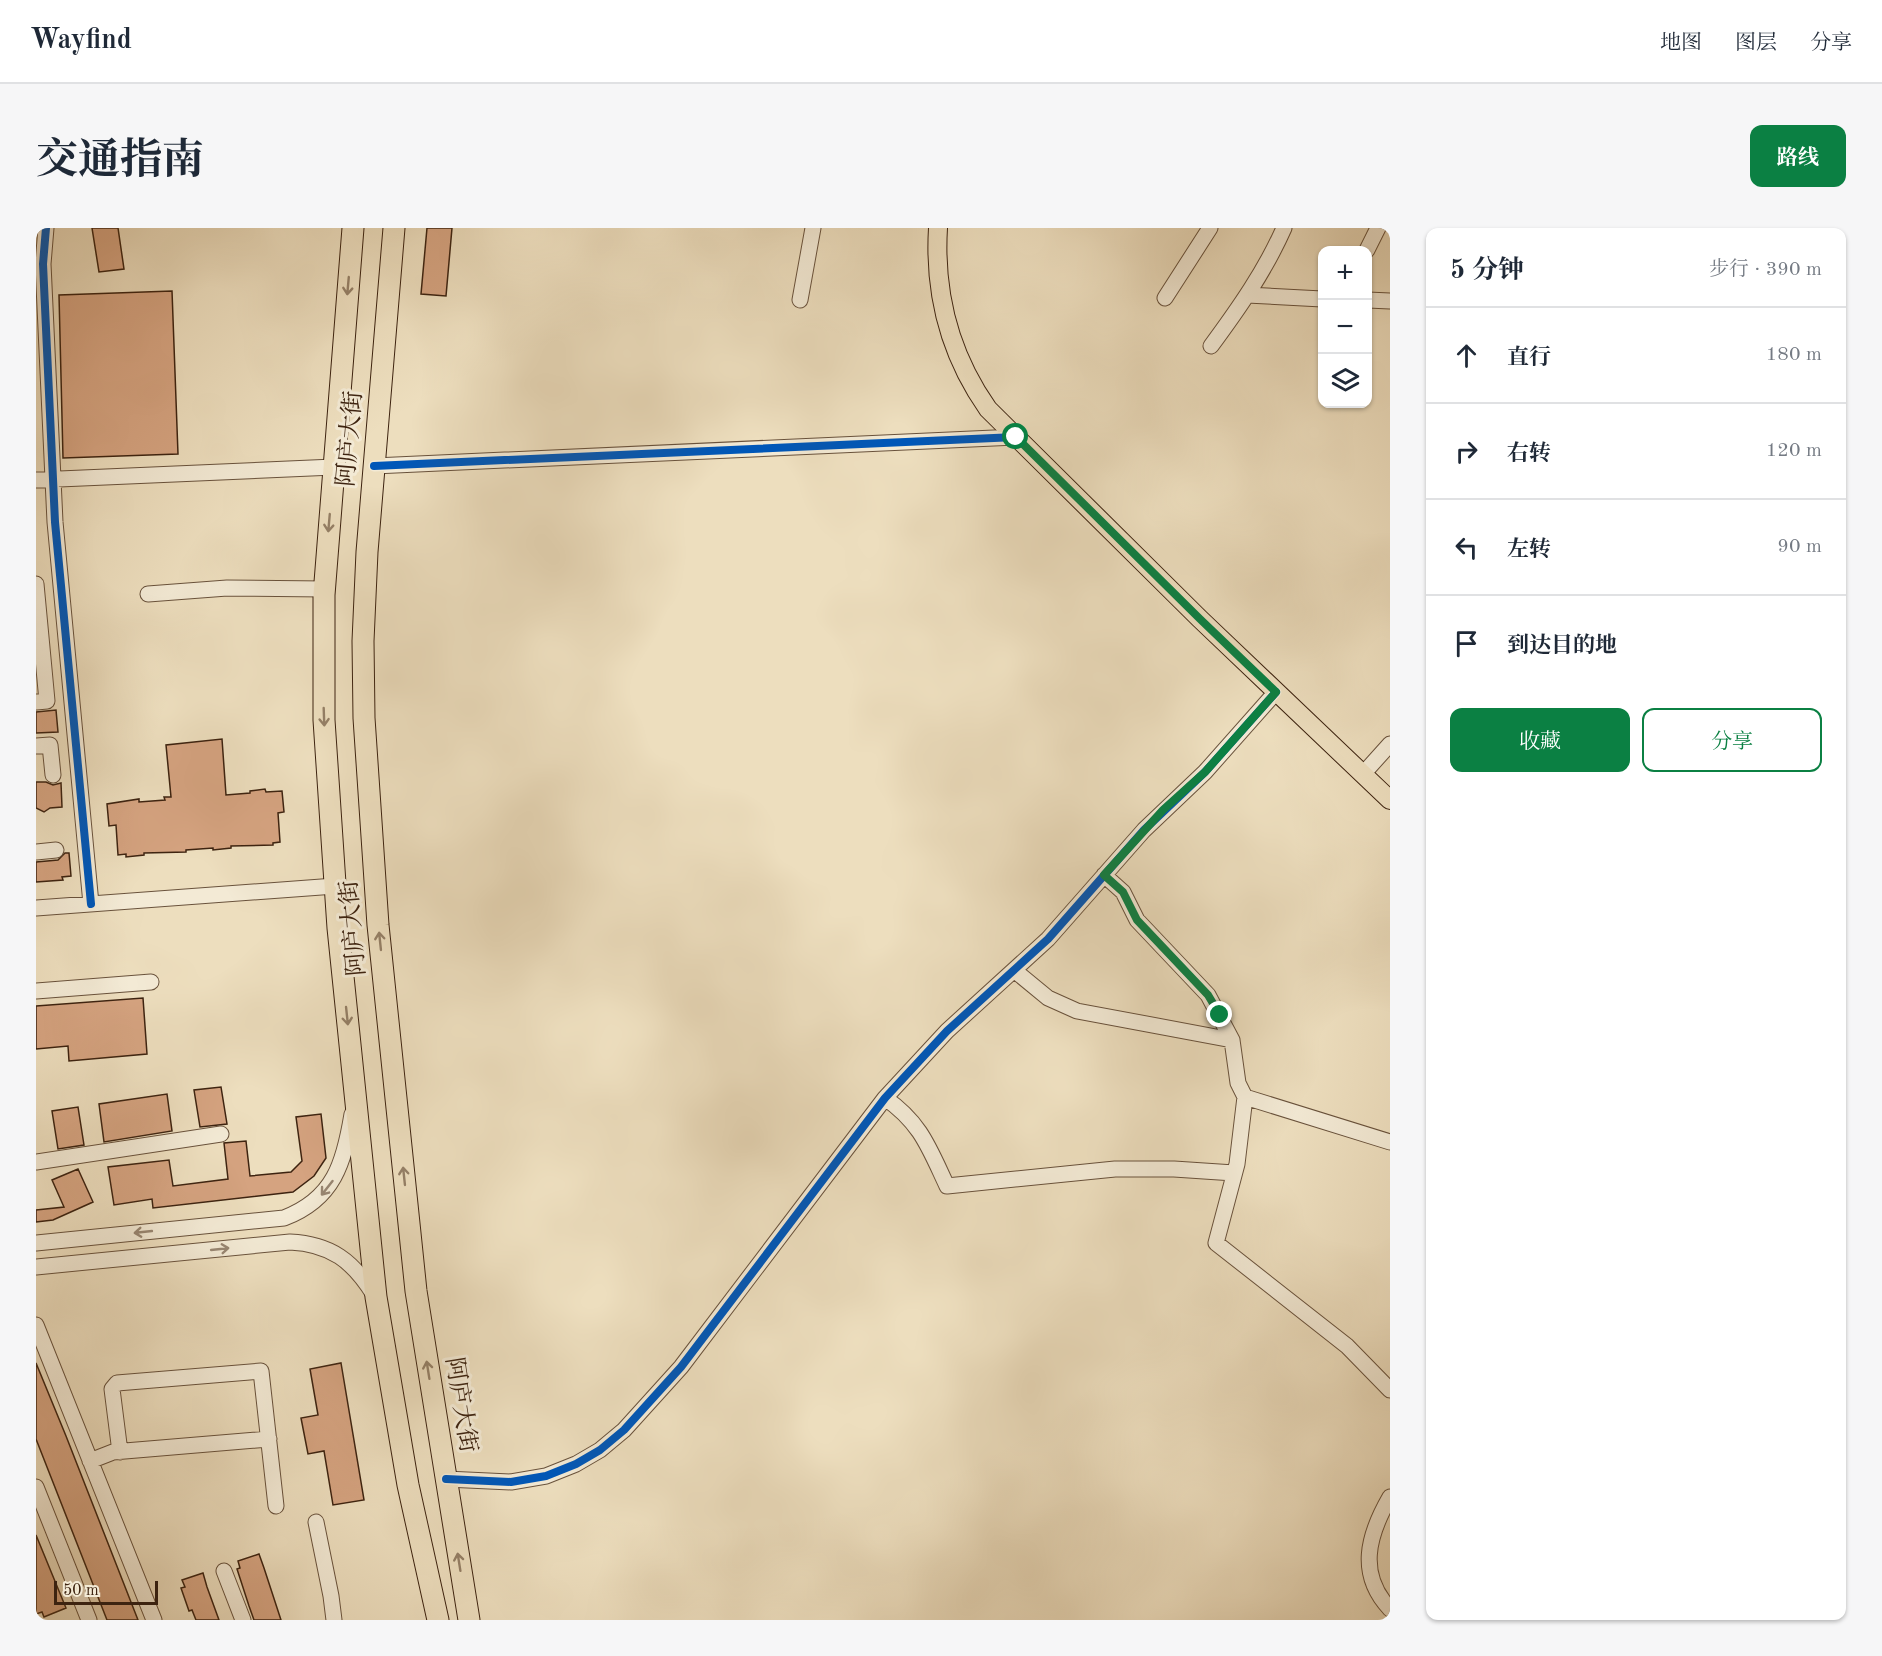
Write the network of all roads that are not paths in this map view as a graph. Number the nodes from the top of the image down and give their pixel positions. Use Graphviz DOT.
graph roads {
  1 [pos="46,228"];
  2 [pos="353,228"];
  3 [pos="394,228"];
  4 [pos="813,228"];
  5 [pos="938,228"];
  6 [pos="948,228"];
  7 [pos="1210,228"];
  8 [pos="1284,228"];
  9 [pos="1378,228"];
  10 [pos="1369,246"];
  11 [pos="1247,295"];
  12 [pos="1165,298"];
  13 [pos="1318,299"];
  14 [pos="800,300"];
  15 [pos="1372,300"];
  16 [pos="1390,301"];
  17 [pos="40,304"];
  18 [pos="1211,346"];
  19 [pos="1016,437"];
  20 [pos="374,466"];
  21 [pos="334,467"];
  22 [pos="52,479"];
  23 [pos="36,480"];
  24 [pos="36,584"];
  25 [pos="325,589"];
  26 [pos="148,594"];
  27 [pos="38,612"];
  28 [pos="1276,692"];
  29 [pos="36,702"];
  30 [pos="1390,744"];
  31 [pos="36,746"];
  32 [pos="1366,770"];
  33 [pos="53,775"];
  34 [pos="1390,787"];
  35 [pos="1390,800"];
  36 [pos="56,850"];
  37 [pos="36,852"];
  38 [pos="1104,875"];
  39 [pos="335,886"];
  40 [pos="91,904"];
  41 [pos="36,908"];
  42 [pos="1014,969"];
  43 [pos="151,982"];
  44 [pos="36,991"];
  45 [pos="1232,1040"];
  46 [pos="355,1093"];
  47 [pos="1245,1097"];
  48 [pos="885,1098"];
  49 [pos="221,1134"];
  50 [pos="1390,1142"];
  51 [pos="36,1162"];
  52 [pos="1234,1173"];
  53 [pos="36,1243"];
  54 [pos="36,1267"];
  55 [pos="376,1297"];
  56 [pos="36,1325"];
  57 [pos="1390,1390"];
  58 [pos="268,1439"];
  59 [pos="120,1452"];
  60 [pos="90,1461"];
  61 [pos="446,1479"];
  62 [pos="36,1487"];
  63 [pos="1390,1497"];
  64 [pos="276,1506"];
  65 [pos="316,1522"];
  66 [pos="224,1571"];
  67 [pos="1390,1609"];
  68 [pos="89,1620"];
  69 [pos="154,1620"];
  70 [pos="243,1620"];
  71 [pos="334,1620"];
  72 [pos="438,1620"];
  73 [pos="469,1620"];
  1 -- 17 [label="street"];
  2 -- 21 [label="highway, one-way"];
  3 -- 20 [label="highway, 阿庐大街"];
  4 -- 14 [label="street"];
  5 -- 19 [label="main road"];
  6 -- 32 [label="main road"];
  7 -- 12 [label="street"];
  8 -- 11 [label="street"];
  9 -- 10 [label="street"];
  11 -- 13 [label="street"];
  11 -- 18 [label="street"];
  15 -- 16 [label="street"];
  17 -- 22 [label="street"];
  19 -- 20 [label="street"];
  19 -- 28 [label="main road"];
  61 -- 20 [label="highway, 阿庐大街, one-way"];
  21 -- 22 [label="street"];
  21 -- 25 [label="highway, one-way"];
  22 -- 23 [label="street"];
  22 -- 40 [label="street"];
  24 -- 27 [label="street"];
  25 -- 26 [label="street"];
  25 -- 39 [label="highway, one-way"];
  27 -- 29 [label="street"];
  28 -- 32 [label="main road"];
  28 -- 38 [label="street"];
  30 -- 32 [label="street"];
  31 -- 33 [label="street"];
  32 -- 34 [label="main road"];
  32 -- 35 [label="main road"];
  36 -- 37 [label="street"];
  38 -- 42 [label="street"];
  38 -- 45 [label="street"];
  39 -- 40 [label="street"];
  39 -- 46 [label="highway, one-way"];
  40 -- 41 [label="street"];
  42 -- 45 [label="street"];
  42 -- 48 [label="street"];
  43 -- 44 [label="street"];
  45 -- 47 [label="street"];
  46 -- 53 [label="street, one-way"];
  46 -- 55 [label="highway"];
  47 -- 50 [label="street"];
  47 -- 52 [label="street"];
  48 -- 52 [label="street"];
  48 -- 61 [label="street"];
  49 -- 51 [label="street"];
  52 -- 57 [label="street"];
  54 -- 55 [label="street, one-way"];
  55 -- 72 [label="highway"];
  56 -- 60 [label="street"];
  58 -- 59 [label="street"];
  58 -- 59 [label="street"];
  58 -- 64 [label="street"];
  59 -- 60 [label="street"];
  60 -- 69 [label="street"];
  73 -- 61 [label="highway, 阿庐大街, one-way"];
  62 -- 68 [label="street"];
  63 -- 67 [label="street"];
  65 -- 71 [label="street"];
  66 -- 70 [label="street"];
}
